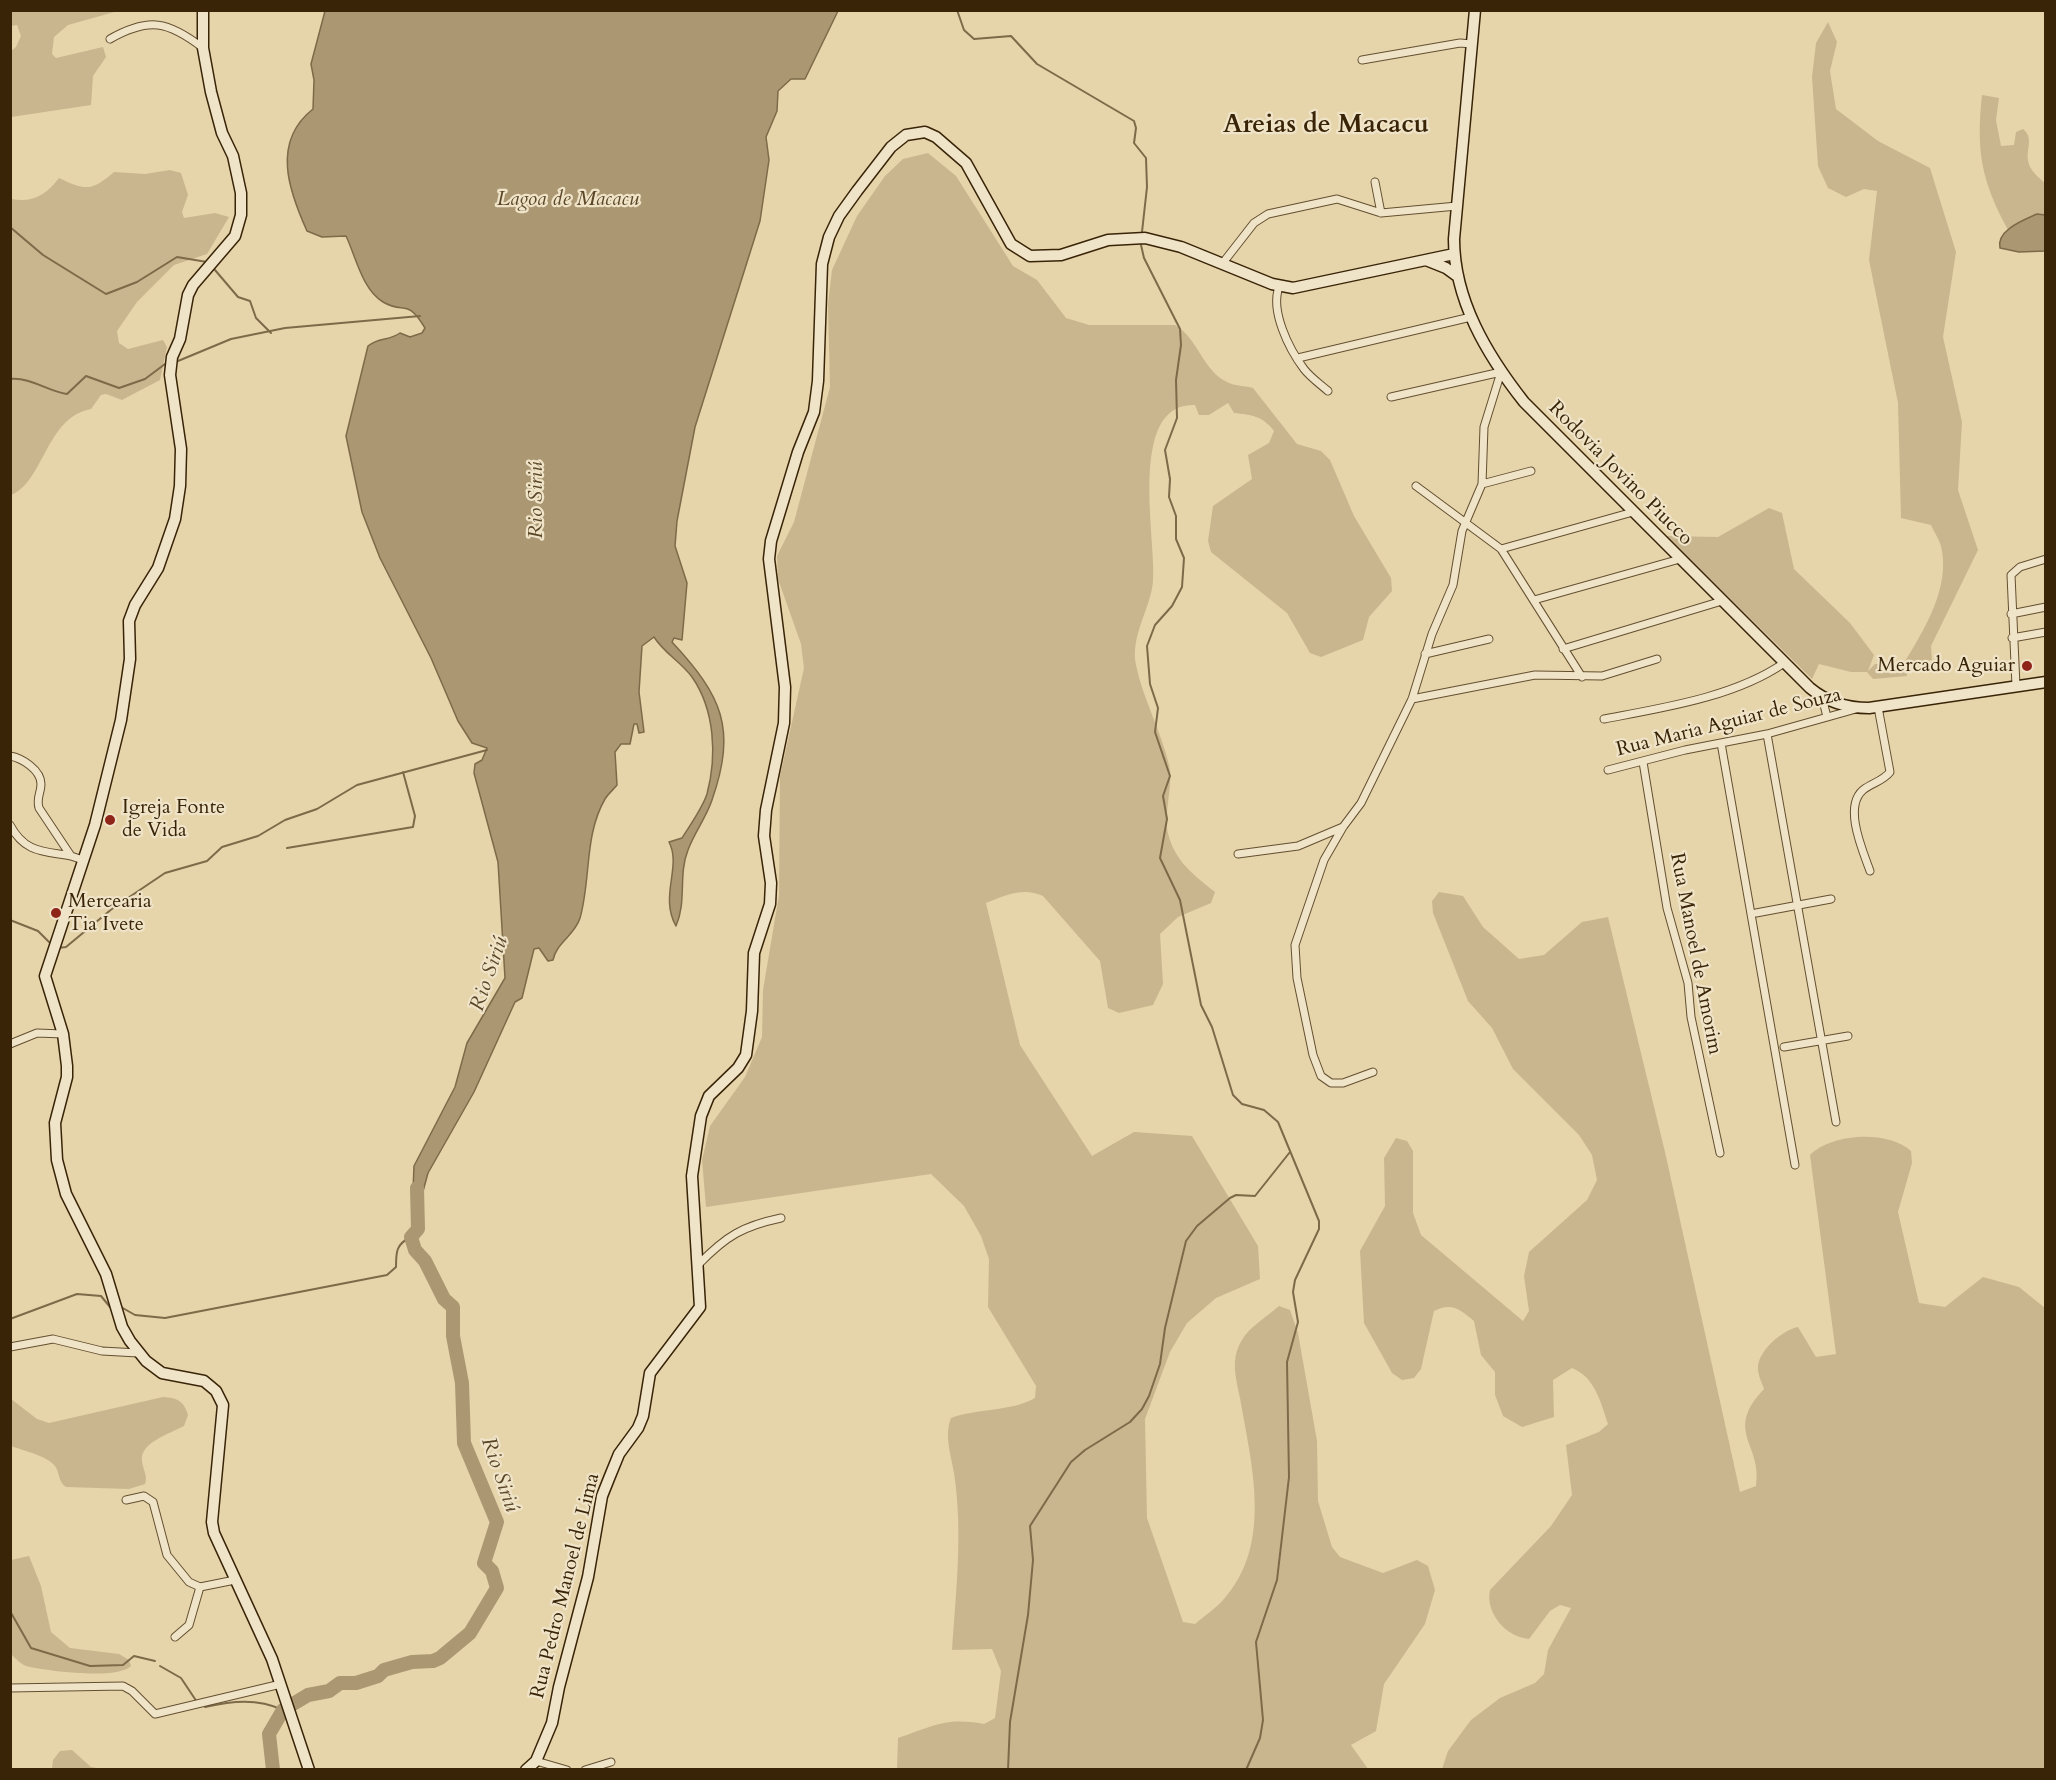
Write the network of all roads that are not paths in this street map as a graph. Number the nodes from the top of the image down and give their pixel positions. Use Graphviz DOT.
graph roads {
  1 [pos="203,10"];
  2 [pos="1475,10"];
  3 [pos="110,39"];
  4 [pos="1472,44"];
  5 [pos="203,48"];
  6 [pos="1362,60"];
  7 [pos="1375,182"];
  8 [pos="1457,206"];
  9 [pos="1381,213"];
  10 [pos="1454,254"];
  11 [pos="1425,260"];
  12 [pos="1222,264"];
  13 [pos="1457,276"];
  14 [pos="1279,286"];
  15 [pos="1471,317"];
  16 [pos="1298,358"];
  17 [pos="1501,372"];
  18 [pos="1328,391"];
  19 [pos="1391,397"];
  20 [pos="1531,471"];
  21 [pos="1482,484"];
  22 [pos="1416,486"];
  23 [pos="1633,513"];
  24 [pos="1467,523"];
  25 [pos="1501,549"];
  26 [pos="1680,559"];
  27 [pos="2046,559"];
  28 [pos="1534,600"];
  29 [pos="1722,601"];
  30 [pos="2046,607"];
  31 [pos="2011,614"];
  32 [pos="2046,632"];
  33 [pos="2012,638"];
  34 [pos="1489,639"];
  35 [pos="1563,649"];
  36 [pos="1425,654"];
  37 [pos="1657,660"];
  38 [pos="1784,663"];
  39 [pos="1582,677"];
  40 [pos="2046,682"];
  41 [pos="2016,686"];
  42 [pos="1822,697"];
  43 [pos="1412,699"];
  44 [pos="1878,707"];
  45 [pos="1858,708"];
  46 [pos="1827,717"];
  47 [pos="1604,719"];
  48 [pos="1767,734"];
  49 [pos="1721,743"];
  50 [pos="10,756"];
  51 [pos="1643,762"];
  52 [pos="1608,771"];
  53 [pos="10,825"];
  54 [pos="1343,827"];
  55 [pos="13,835"];
  56 [pos="1238,854"];
  57 [pos="71,856"];
  58 [pos="83,860"];
  59 [pos="1870,871"];
  60 [pos="1831,899"];
  61 [pos="1798,905"];
  62 [pos="1756,913"];
  63 [pos="63,1034"];
  64 [pos="1848,1036"];
  65 [pos="1822,1040"];
  66 [pos="10,1044"];
  67 [pos="1784,1047"];
  68 [pos="1373,1072"];
  69 [pos="1836,1122"];
  70 [pos="1720,1153"];
  71 [pos="1795,1165"];
  72 [pos="781,1218"];
  73 [pos="699,1264"];
  74 [pos="10,1347"];
  75 [pos="138,1353"];
  76 [pos="126,1500"];
  77 [pos="235,1580"];
  78 [pos="200,1587"];
  79 [pos="175,1637"];
  80 [pos="281,1684"];
  81 [pos="10,1688"];
  82 [pos="536,1761"];
  83 [pos="611,1762"];
  84 [pos="309,1770"];
  85 [pos="526,1770"];
  86 [pos="567,1770"];
  87 [pos="585,1770"];
  1 -- 5 [label="street"];
  2 -- 4 [label="street, Rodovia Jovino Piucco"];
  3 -- 5 [label="street"];
  4 -- 6 [label="street"];
  4 -- 8 [label="street, Rodovia Jovino Piucco"];
  5 -- 58 [label="street"];
  7 -- 9 [label="street"];
  8 -- 9 [label="street"];
  8 -- 10 [label="street, Rodovia Jovino Piucco"];
  9 -- 12 [label="street"];
  10 -- 11 [label="street, Rua Pedro Manoel de Lima"];
  10 -- 13 [label="street, Rodovia Jovino Piucco"];
  11 -- 13 [label="street"];
  11 -- 14 [label="street, Rua Pedro Manoel de Lima"];
  12 -- 14 [label="street, Rua Pedro Manoel de Lima"];
  12 -- 73 [label="street, Rua Pedro Manoel de Lima"];
  13 -- 15 [label="street, Rodovia Jovino Piucco"];
  14 -- 16 [label="street"];
  15 -- 16 [label="street"];
  15 -- 17 [label="street, Rodovia Jovino Piucco"];
  16 -- 18 [label="street"];
  17 -- 19 [label="street"];
  17 -- 21 [label="street"];
  17 -- 23 [label="street, Rodovia Jovino Piucco"];
  20 -- 21 [label="street"];
  21 -- 24 [label="street"];
  22 -- 24 [label="street"];
  23 -- 25 [label="street"];
  23 -- 26 [label="street, Rodovia Jovino Piucco"];
  24 -- 25 [label="street"];
  24 -- 36 [label="street"];
  25 -- 28 [label="street"];
  26 -- 28 [label="street"];
  26 -- 29 [label="street, Rodovia Jovino Piucco"];
  27 -- 31 [label="street"];
  28 -- 35 [label="street"];
  29 -- 35 [label="street"];
  29 -- 38 [label="street, Rodovia Jovino Piucco"];
  30 -- 31 [label="street"];
  31 -- 33 [label="street"];
  32 -- 33 [label="street"];
  33 -- 41 [label="street"];
  34 -- 36 [label="street"];
  35 -- 39 [label="street"];
  36 -- 43 [label="street"];
  37 -- 39 [label="street"];
  38 -- 42 [label="street, Rodovia Jovino Piucco"];
  38 -- 47 [label="street"];
  39 -- 43 [label="street"];
  40 -- 41 [label="street, Rodovia Jovino Piucco"];
  41 -- 44 [label="street, Rodovia Jovino Piucco"];
  42 -- 45 [label="street, Rodovia Jovino Piucco"];
  42 -- 46 [label="street"];
  43 -- 54 [label="street"];
  44 -- 45 [label="street, Rodovia Jovino Piucco"];
  44 -- 59 [label="street"];
  45 -- 46 [label="street, Rua Maria Aguiar de Souza"];
  46 -- 48 [label="street, Rua Maria Aguiar de Souza"];
  48 -- 49 [label="street, Rua Maria Aguiar de Souza"];
  48 -- 61 [label="street"];
  49 -- 51 [label="street, Rua Maria Aguiar de Souza"];
  49 -- 71 [label="street"];
  50 -- 57 [label="street"];
  51 -- 52 [label="street, Rua Maria Aguiar de Souza"];
  51 -- 70 [label="street, Rua Manoel de Amorim"];
  53 -- 55 [label="street"];
  54 -- 56 [label="street"];
  54 -- 68 [label="street"];
  55 -- 57 [label="street"];
  57 -- 58 [label="street"];
  58 -- 63 [label="street"];
  60 -- 61 [label="street"];
  61 -- 62 [label="street"];
  61 -- 65 [label="street"];
  63 -- 66 [label="street"];
  63 -- 75 [label="street"];
  64 -- 65 [label="street"];
  65 -- 67 [label="street"];
  65 -- 69 [label="street"];
  72 -- 73 [label="street"];
  73 -- 82 [label="street, Rua Pedro Manoel de Lima"];
  74 -- 75 [label="street"];
  75 -- 77 [label="street"];
  76 -- 78 [label="street"];
  77 -- 78 [label="street"];
  77 -- 80 [label="street"];
  78 -- 79 [label="street"];
  80 -- 81 [label="street"];
  80 -- 84 [label="street"];
  82 -- 85 [label="street, Rua Pedro Manoel de Lima"];
  82 -- 86 [label="street"];
  83 -- 87 [label="street"];
}
